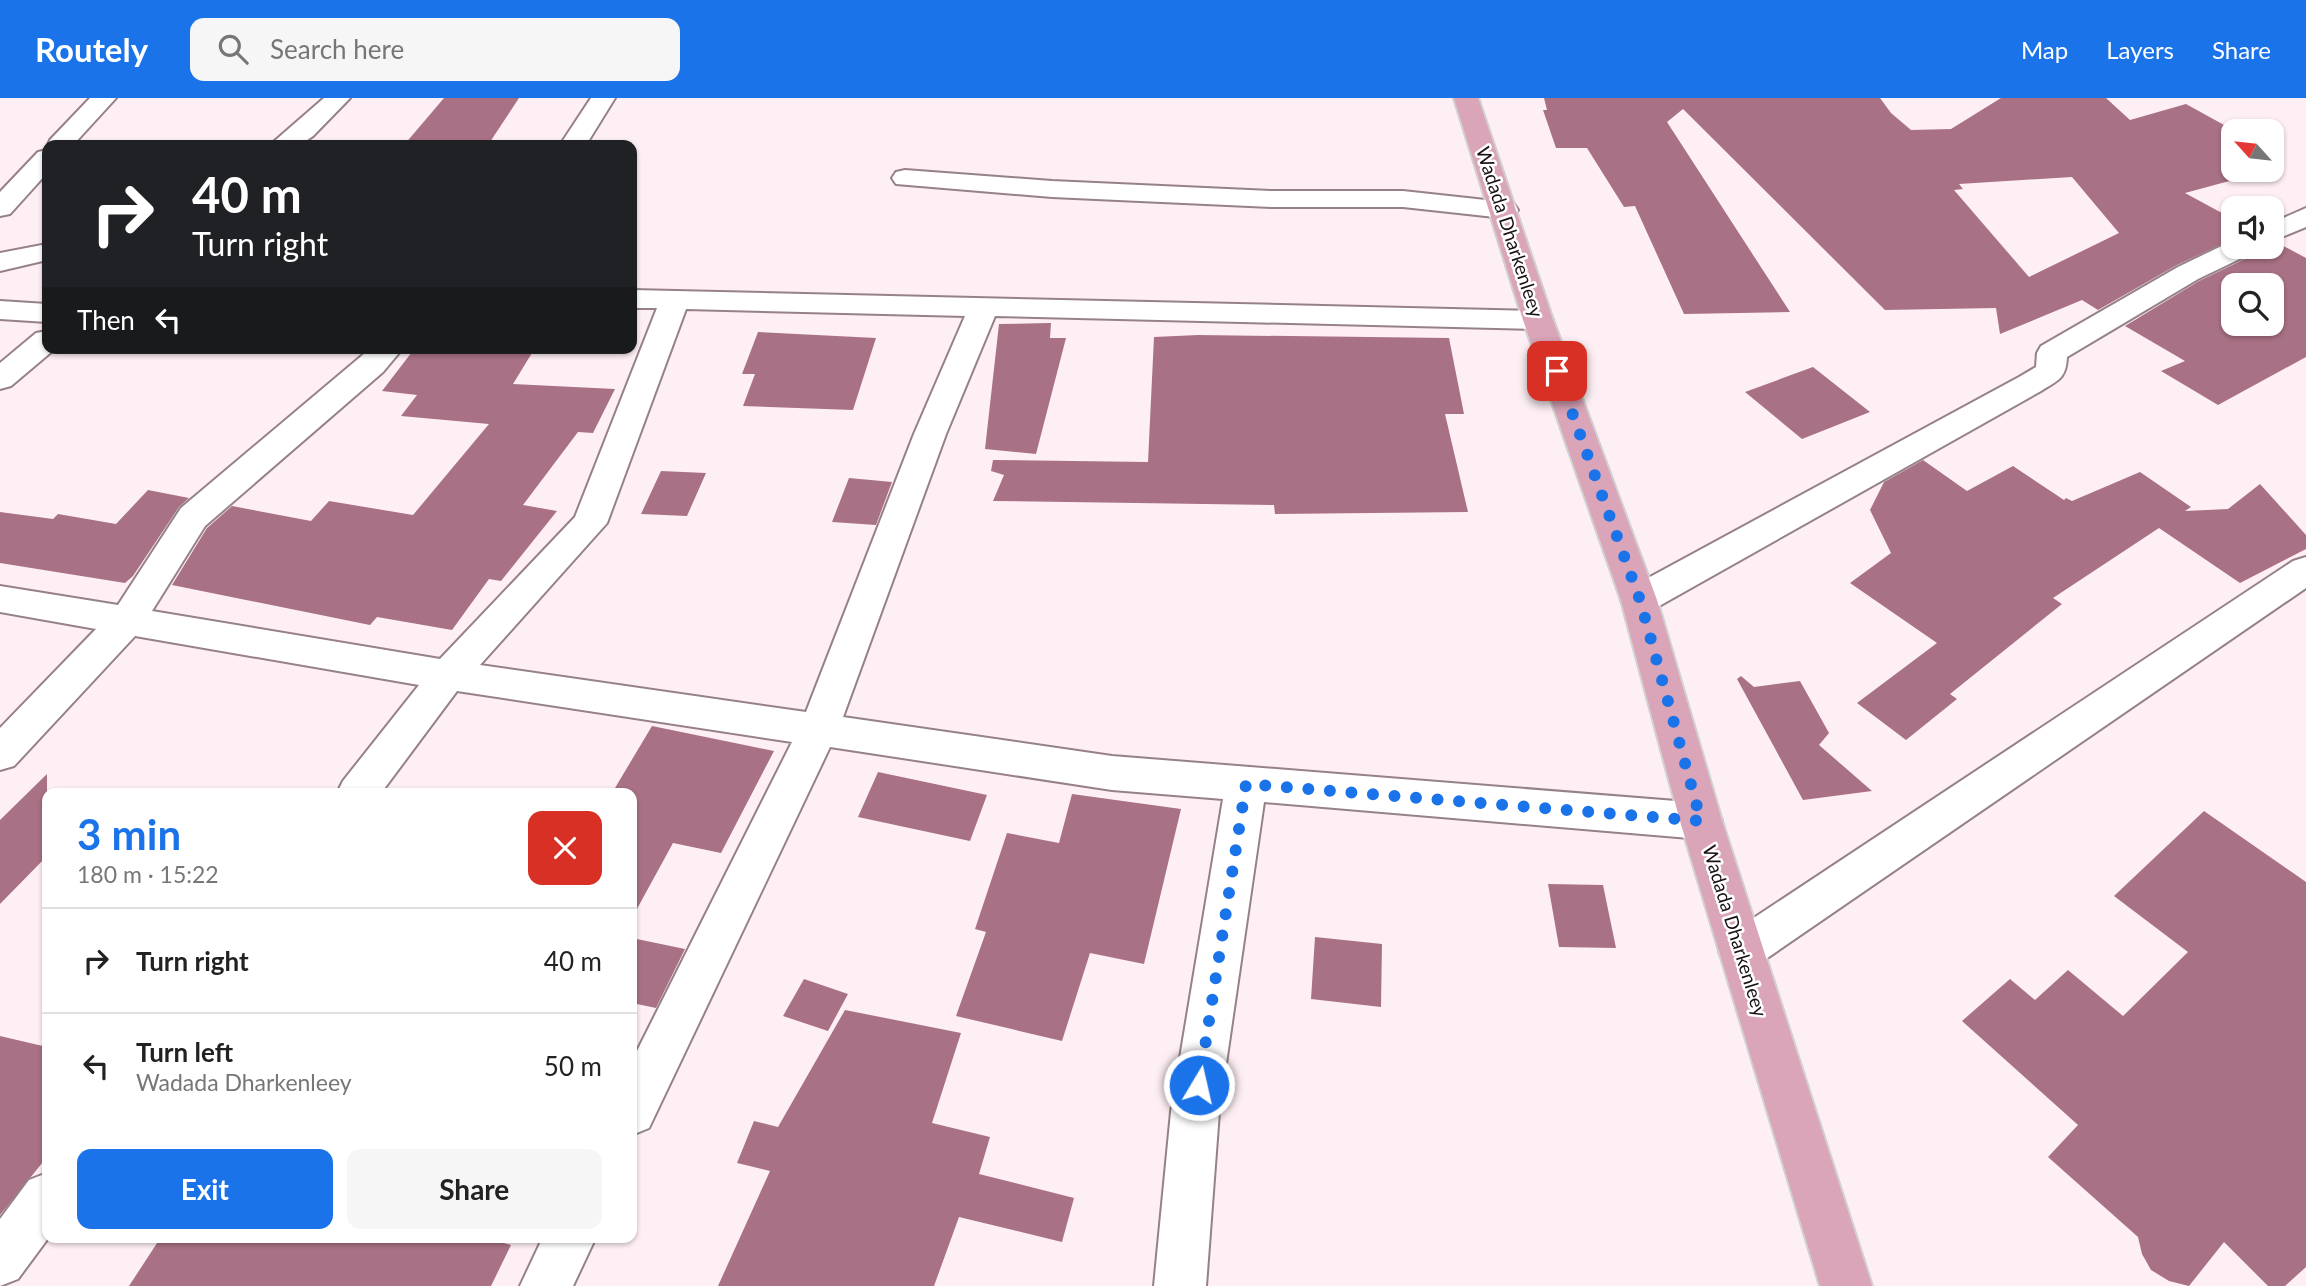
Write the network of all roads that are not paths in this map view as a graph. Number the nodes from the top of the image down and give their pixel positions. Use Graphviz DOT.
graph roads {
  1 [pos="104,98"];
  2 [pos="338,98"];
  3 [pos="603,98"];
  4 [pos="1466,98"];
  5 [pos="64,140"];
  6 [pos="290,140"];
  7 [pos="576,140"];
  8 [pos="42,163"];
  9 [pos="905,178"];
  10 [pos="0,208"];
  11 [pos="1504,210"];
  12 [pos="2306,216"];
  13 [pos="2284,227"];
  14 [pos="42,253"];
  15 [pos="2221,257"];
  16 [pos="0,262"];
  17 [pos="637,299"];
  18 [pos="675,300"];
  19 [pos="983,309"];
  20 [pos="0,310"];
  21 [pos="42,313"];
  22 [pos="1538,320"];
  23 [pos="42,344"];
  24 [pos="382,354"];
  25 [pos="0,379"];
  26 [pos="2306,570"];
  27 [pos="0,599"];
  28 [pos="1640,600"];
  29 [pos="126,622"];
  30 [pos="448,675"];
  31 [pos="819,728"];
  32 [pos="0,754"];
  33 [pos="1246,784"];
  34 [pos="361,788"];
  35 [pos="1701,821"];
  36 [pos="1741,951"];
  37 [pos="637,1101"];
  38 [pos="42,1205"];
  39 [pos="567,1243"];
  40 [pos="0,1261"];
  41 [pos="546,1286"];
  42 [pos="1180,1286"];
  43 [pos="1846,1286"];
  1 -- 5 [label="street"];
  2 -- 6 [label="street"];
  3 -- 7 [label="street"];
  4 -- 11 [label="main road, Wadada Dharkenleey"];
  8 -- 10 [label="street"];
  9 -- 11 [label="street"];
  11 -- 22 [label="main road, Wadada Dharkenleey"];
  12 -- 13 [label="street"];
  14 -- 16 [label="street"];
  15 -- 28 [label="street"];
  17 -- 18 [label="street"];
  18 -- 19 [label="street"];
  18 -- 30 [label="street"];
  19 -- 22 [label="street"];
  19 -- 31 [label="street"];
  20 -- 21 [label="street"];
  22 -- 28 [label="main road, Wadada Dharkenleey"];
  23 -- 25 [label="street"];
  24 -- 29 [label="street"];
  26 -- 36 [label="street"];
  27 -- 29 [label="street"];
  28 -- 35 [label="main road, Wadada Dharkenleey"];
  29 -- 30 [label="street"];
  29 -- 32 [label="street"];
  30 -- 31 [label="street"];
  30 -- 34 [label="street"];
  31 -- 33 [label="street"];
  31 -- 37 [label="street"];
  33 -- 35 [label="street"];
  33 -- 42 [label="street"];
  35 -- 36 [label="main road, Wadada Dharkenleey"];
  36 -- 43 [label="main road, Wadada Dharkenleey"];
  38 -- 40 [label="street"];
  39 -- 41 [label="street"];
}
